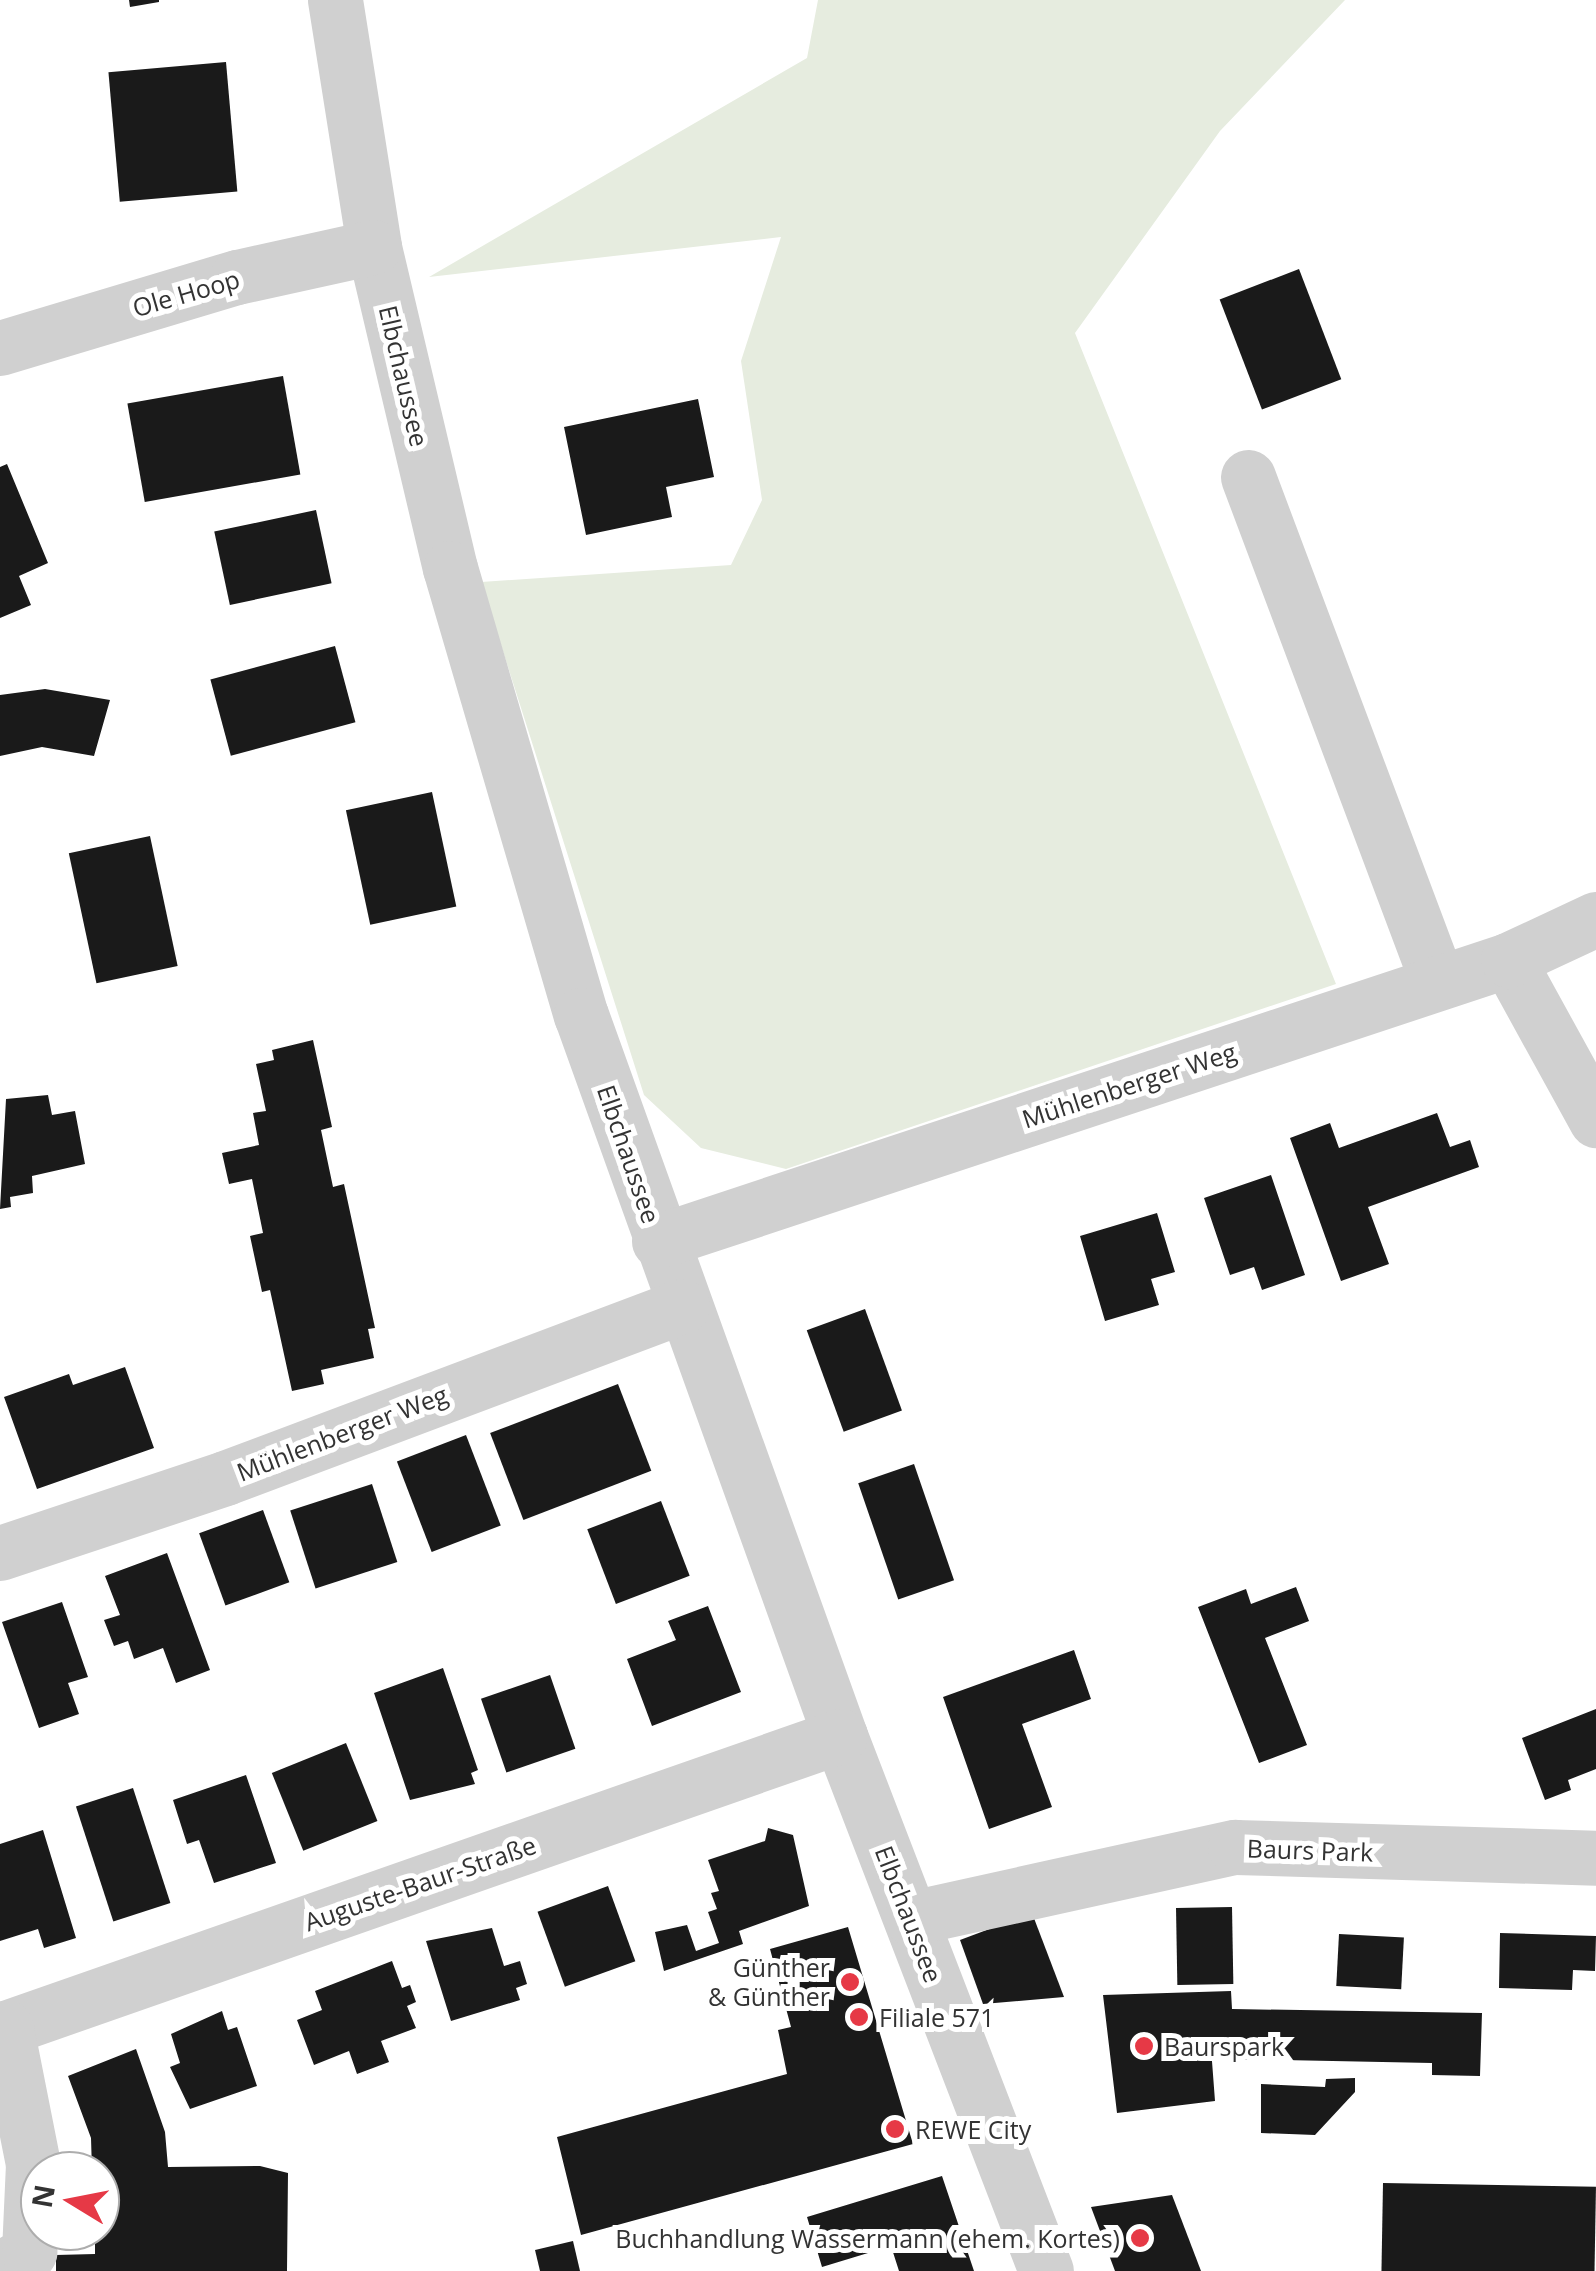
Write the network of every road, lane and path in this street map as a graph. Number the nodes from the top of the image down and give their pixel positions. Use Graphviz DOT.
graph roads {
  1 [pos="335,0"];
  2 [pos="374,247"];
  3 [pos="0,348"];
  4 [pos="1248,478"];
  5 [pos="1596,919"];
  6 [pos="1508,960"];
  7 [pos="1438,983"];
  8 [pos="1596,1120"];
  9 [pos="659,1241"];
  10 [pos="682,1306"];
  11 [pos="0,1553"];
  12 [pos="840,1736"];
  13 [pos="1596,1858"];
  14 [pos="911,1918"];
  15 [pos="3,2029"];
  16 [pos="0,2269"];
  17 [pos="1046,2271"];
  1 -- 2 [label="street, Elbchaussee"];
  2 -- 3 [label="street, Ole Hoop"];
  2 -- 9 [label="street, Elbchaussee"];
  4 -- 7 [label="street"];
  5 -- 6 [label="street, Mühlenberger Weg"];
  6 -- 7 [label="street, Mühlenberger Weg"];
  6 -- 8 [label="street"];
  7 -- 9 [label="street, Mühlenberger Weg"];
  9 -- 10 [label="street, Elbchaussee"];
  10 -- 11 [label="street, Mühlenberger Weg"];
  10 -- 12 [label="street, Elbchaussee"];
  12 -- 14 [label="street, Elbchaussee"];
  12 -- 15 [label="street, Auguste-Baur-Straße"];
  13 -- 14 [label="street, Baurs Park"];
  14 -- 17 [label="street, Elbchaussee"];
  15 -- 16 [label="street"];
}
